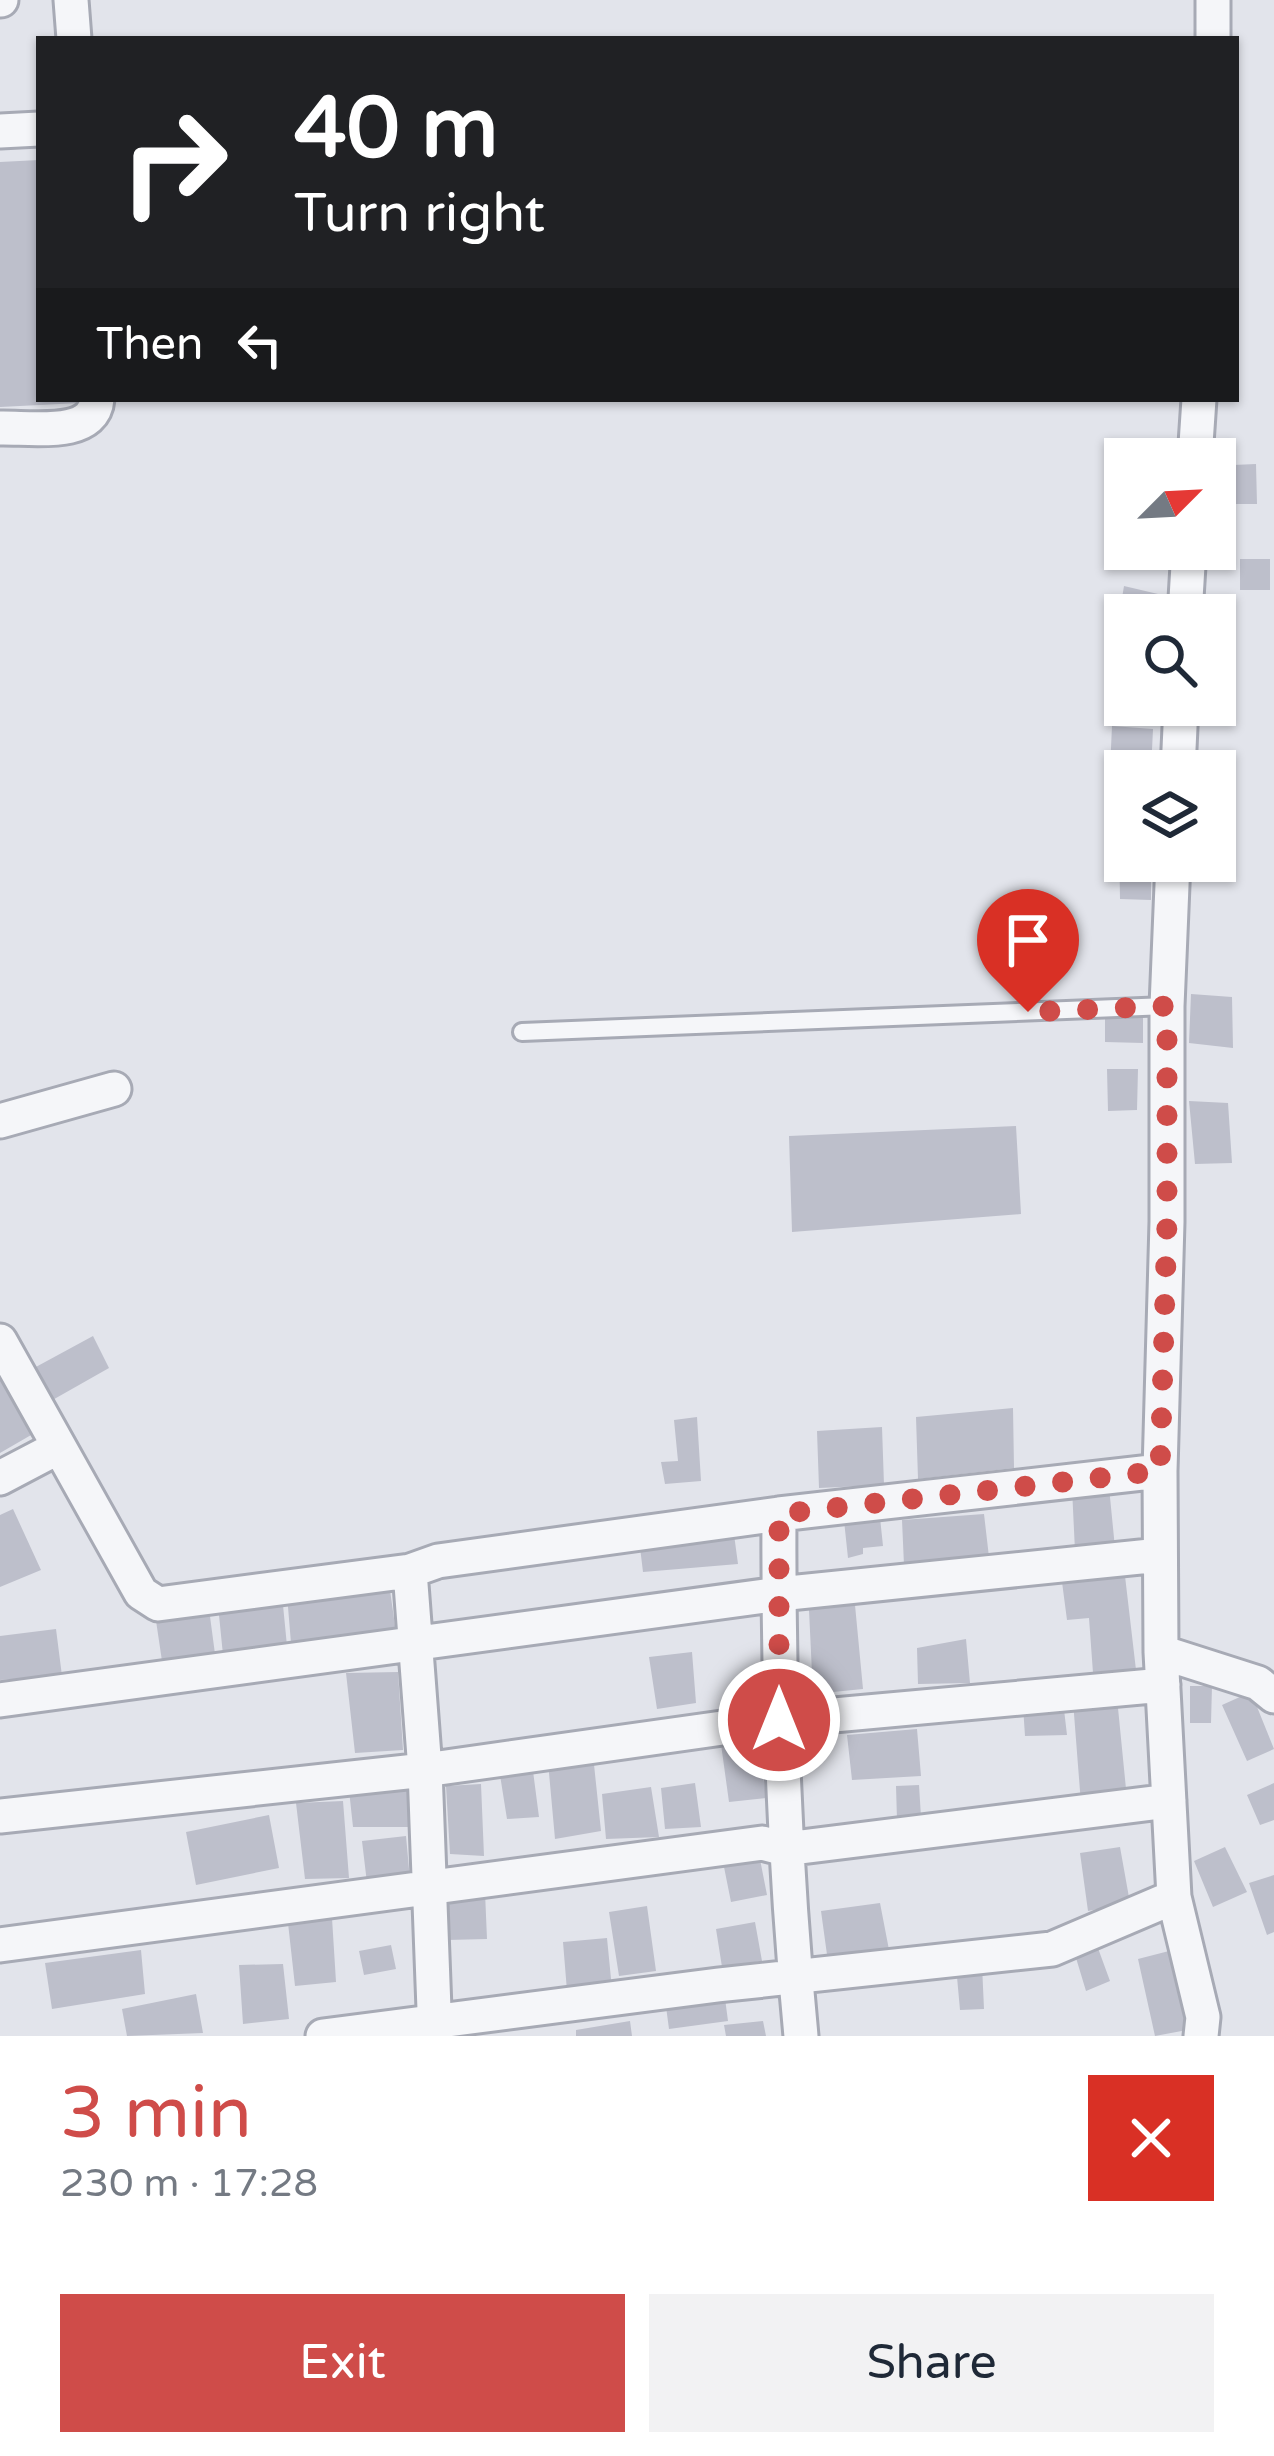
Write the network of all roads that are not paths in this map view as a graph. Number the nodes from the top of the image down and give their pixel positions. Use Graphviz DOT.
graph roads {
  1 [pos="71,0"];
  2 [pos="1213,0"];
  3 [pos="74,36"];
  4 [pos="1213,36"];
  5 [pos="36,129"];
  6 [pos="0,131"];
  7 [pos="97,402"];
  8 [pos="1199,402"];
  9 [pos="0,428"];
  10 [pos="1196,438"];
  11 [pos="1172,882"];
  12 [pos="1167,1006"];
  13 [pos="522,1032"];
  14 [pos="115,1089"];
  15 [pos="0,1121"];
  16 [pos="0,1341"];
  17 [pos="56,1448"];
  18 [pos="1160,1471"];
  19 [pos="0,1478"];
  20 [pos="779,1514"];
  21 [pos="1160,1555"];
  22 [pos="410,1571"];
  23 [pos="778,1594"];
  24 [pos="416,1646"];
  25 [pos="1162,1669"];
  26 [pos="1274,1696"];
  27 [pos="0,1700"];
  28 [pos="779,1720"];
  29 [pos="425,1770"];
  30 [pos="1169,1801"];
  31 [pos="0,1816"];
  32 [pos="785,1849"];
  33 [pos="426,1889"];
  34 [pos="1174,1897"];
  35 [pos="0,1945"];
  36 [pos="795,1977"];
  37 [pos="434,2029"];
  38 [pos="323,2036"];
  39 [pos="801,2036"];
  40 [pos="1201,2036"];
  1 -- 3 [label="street"];
  2 -- 4 [label="street"];
  5 -- 6 [label="street"];
  7 -- 9 [label="street"];
  8 -- 10 [label="street"];
  11 -- 12 [label="street"];
  12 -- 13 [label="lane"];
  12 -- 18 [label="street"];
  14 -- 15 [label="street"];
  16 -- 17 [label="street"];
  17 -- 19 [label="street"];
  17 -- 22 [label="street"];
  18 -- 20 [label="street"];
  18 -- 21 [label="street"];
  20 -- 22 [label="street"];
  20 -- 23 [label="street"];
  21 -- 23 [label="street"];
  21 -- 25 [label="street"];
  22 -- 24 [label="street"];
  23 -- 24 [label="street"];
  23 -- 28 [label="street"];
  24 -- 27 [label="street"];
  24 -- 29 [label="street"];
  25 -- 26 [label="street"];
  25 -- 28 [label="street"];
  25 -- 30 [label="street"];
  28 -- 29 [label="street"];
  28 -- 32 [label="street"];
  29 -- 31 [label="street"];
  29 -- 33 [label="street"];
  30 -- 32 [label="street"];
  30 -- 34 [label="street"];
  32 -- 33 [label="street"];
  32 -- 36 [label="street"];
  33 -- 35 [label="street"];
  33 -- 37 [label="street"];
  34 -- 36 [label="street"];
  34 -- 40 [label="street"];
  36 -- 37 [label="street"];
  36 -- 39 [label="street"];
  37 -- 38 [label="street"];
}
